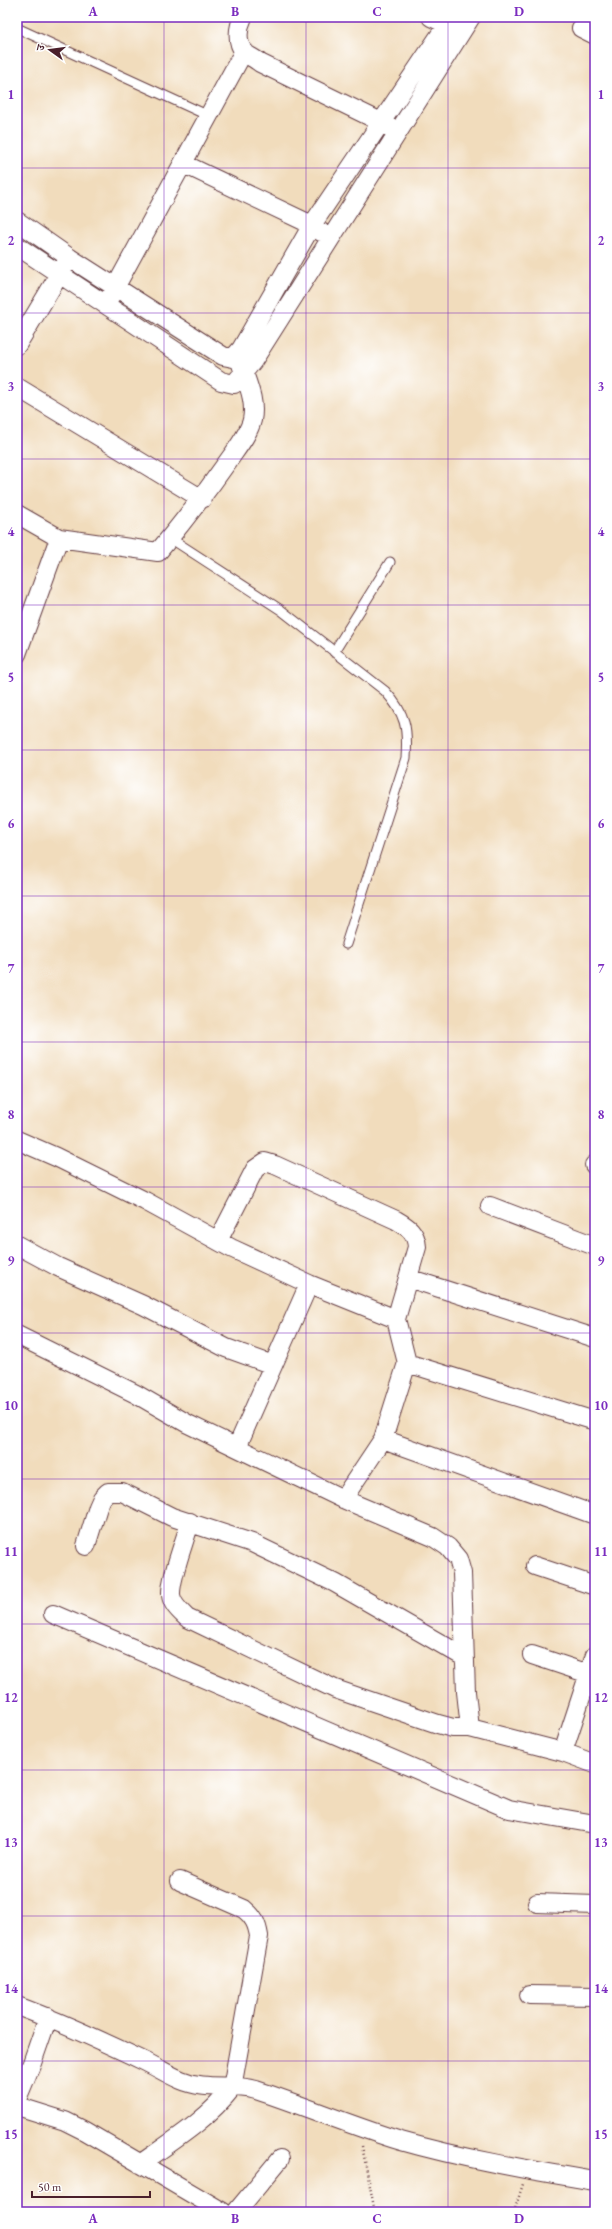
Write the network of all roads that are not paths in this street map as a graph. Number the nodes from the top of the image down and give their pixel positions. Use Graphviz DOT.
graph roads {
  1 [pos="243,17"];
  2 [pos="431,17"];
  3 [pos="458,22"];
  4 [pos="17,28"];
  5 [pos="244,52"];
  6 [pos="209,116"];
  7 [pos="381,122"];
  8 [pos="398,134"];
  9 [pos="184,164"];
  10 [pos="17,221"];
  11 [pos="312,225"];
  12 [pos="331,240"];
  13 [pos="17,246"];
  14 [pos="70,258"];
  15 [pos="60,274"];
  16 [pos="116,287"];
  17 [pos="105,304"];
  18 [pos="17,345"];
  19 [pos="237,354"];
  20 [pos="244,374"];
  21 [pos="17,387"];
  22 [pos="202,499"];
  23 [pos="17,514"];
  24 [pos="60,538"];
  25 [pos="170,538"];
  26 [pos="390,562"];
  27 [pos="334,652"];
  28 [pos="17,654"];
  29 [pos="346,944"];
  30 [pos="17,1140"];
  31 [pos="490,1206"];
  32 [pos="218,1241"];
  33 [pos="17,1245"];
  34 [pos="595,1246"];
  35 [pos="408,1278"];
  36 [pos="310,1284"];
  37 [pos="396,1319"];
  38 [pos="17,1335"];
  39 [pos="595,1338"];
  40 [pos="407,1363"];
  41 [pos="273,1365"];
  42 [pos="595,1421"];
  43 [pos="383,1439"];
  44 [pos="237,1447"];
  45 [pos="343,1499"];
  46 [pos="595,1515"];
  47 [pos="190,1522"];
  48 [pos="86,1546"];
  49 [pos="535,1566"];
  50 [pos="595,1586"];
  51 [pos="53,1614"];
  52 [pos="532,1655"];
  53 [pos="595,1655"];
  54 [pos="464,1658"];
  55 [pos="592,1675"];
  56 [pos="470,1728"];
  57 [pos="563,1752"];
  58 [pos="595,1764"];
  59 [pos="595,1824"];
  60 [pos="180,1881"];
  61 [pos="537,1903"];
  62 [pos="595,1905"];
  63 [pos="529,1995"];
  64 [pos="595,1996"];
  65 [pos="17,2006"];
  66 [pos="48,2017"];
  67 [pos="232,2088"];
  68 [pos="17,2099"];
  69 [pos="17,2106"];
  70 [pos="280,2159"];
  71 [pos="140,2164"];
  72 [pos="595,2181"];
  73 [pos="223,2212"];
  74 [pos="236,2212"];
  1 -- 5 [label="street"];
  2 -- 3 [label="street"];
  3 -- 7 [label="street"];
  3 -- 8 [label="street"];
  4 -- 6 [label="lane"];
  5 -- 6 [label="street"];
  5 -- 7 [label="street"];
  6 -- 9 [label="street"];
  7 -- 8 [label="street"];
  7 -- 11 [label="street"];
  8 -- 12 [label="street"];
  9 -- 11 [label="street"];
  9 -- 16 [label="street"];
  10 -- 14 [label="street"];
  11 -- 12 [label="street"];
  11 -- 19 [label="street"];
  12 -- 20 [label="street"];
  13 -- 15 [label="street"];
  14 -- 15 [label="street"];
  14 -- 16 [label="street"];
  15 -- 17 [label="street"];
  15 -- 18 [label="street"];
  16 -- 17 [label="street"];
  16 -- 19 [label="street"];
  17 -- 20 [label="street"];
  19 -- 20 [label="street"];
  20 -- 22 [label="street"];
  21 -- 22 [label="street"];
  22 -- 25 [label="street"];
  23 -- 24 [label="street"];
  24 -- 25 [label="street"];
  24 -- 28 [label="street"];
  25 -- 27 [label="lane"];
  26 -- 27 [label="lane"];
  27 -- 29 [label="lane"];
  30 -- 32 [label="street"];
  31 -- 34 [label="street"];
  32 -- 35 [label="street"];
  32 -- 36 [label="street"];
  33 -- 41 [label="street"];
  35 -- 37 [label="street"];
  35 -- 39 [label="street"];
  36 -- 37 [label="street"];
  36 -- 41 [label="street"];
  37 -- 40 [label="street"];
  38 -- 44 [label="street"];
  40 -- 42 [label="street"];
  40 -- 43 [label="street"];
  41 -- 44 [label="street"];
  43 -- 45 [label="street"];
  43 -- 46 [label="street"];
  44 -- 45 [label="street"];
  45 -- 54 [label="street"];
  47 -- 48 [label="street"];
  47 -- 54 [label="street"];
  47 -- 56 [label="street"];
  49 -- 50 [label="street"];
  51 -- 59 [label="street"];
  52 -- 55 [label="street"];
  53 -- 55 [label="street"];
  54 -- 56 [label="street"];
  55 -- 57 [label="street"];
  56 -- 57 [label="street"];
  57 -- 58 [label="street"];
  60 -- 67 [label="street"];
  61 -- 62 [label="street"];
  63 -- 64 [label="street"];
  65 -- 66 [label="street"];
  66 -- 67 [label="street"];
  66 -- 68 [label="street"];
  67 -- 71 [label="street"];
  67 -- 72 [label="street"];
  69 -- 71 [label="street"];
  70 -- 74 [label="street"];
  71 -- 73 [label="street"];
}
